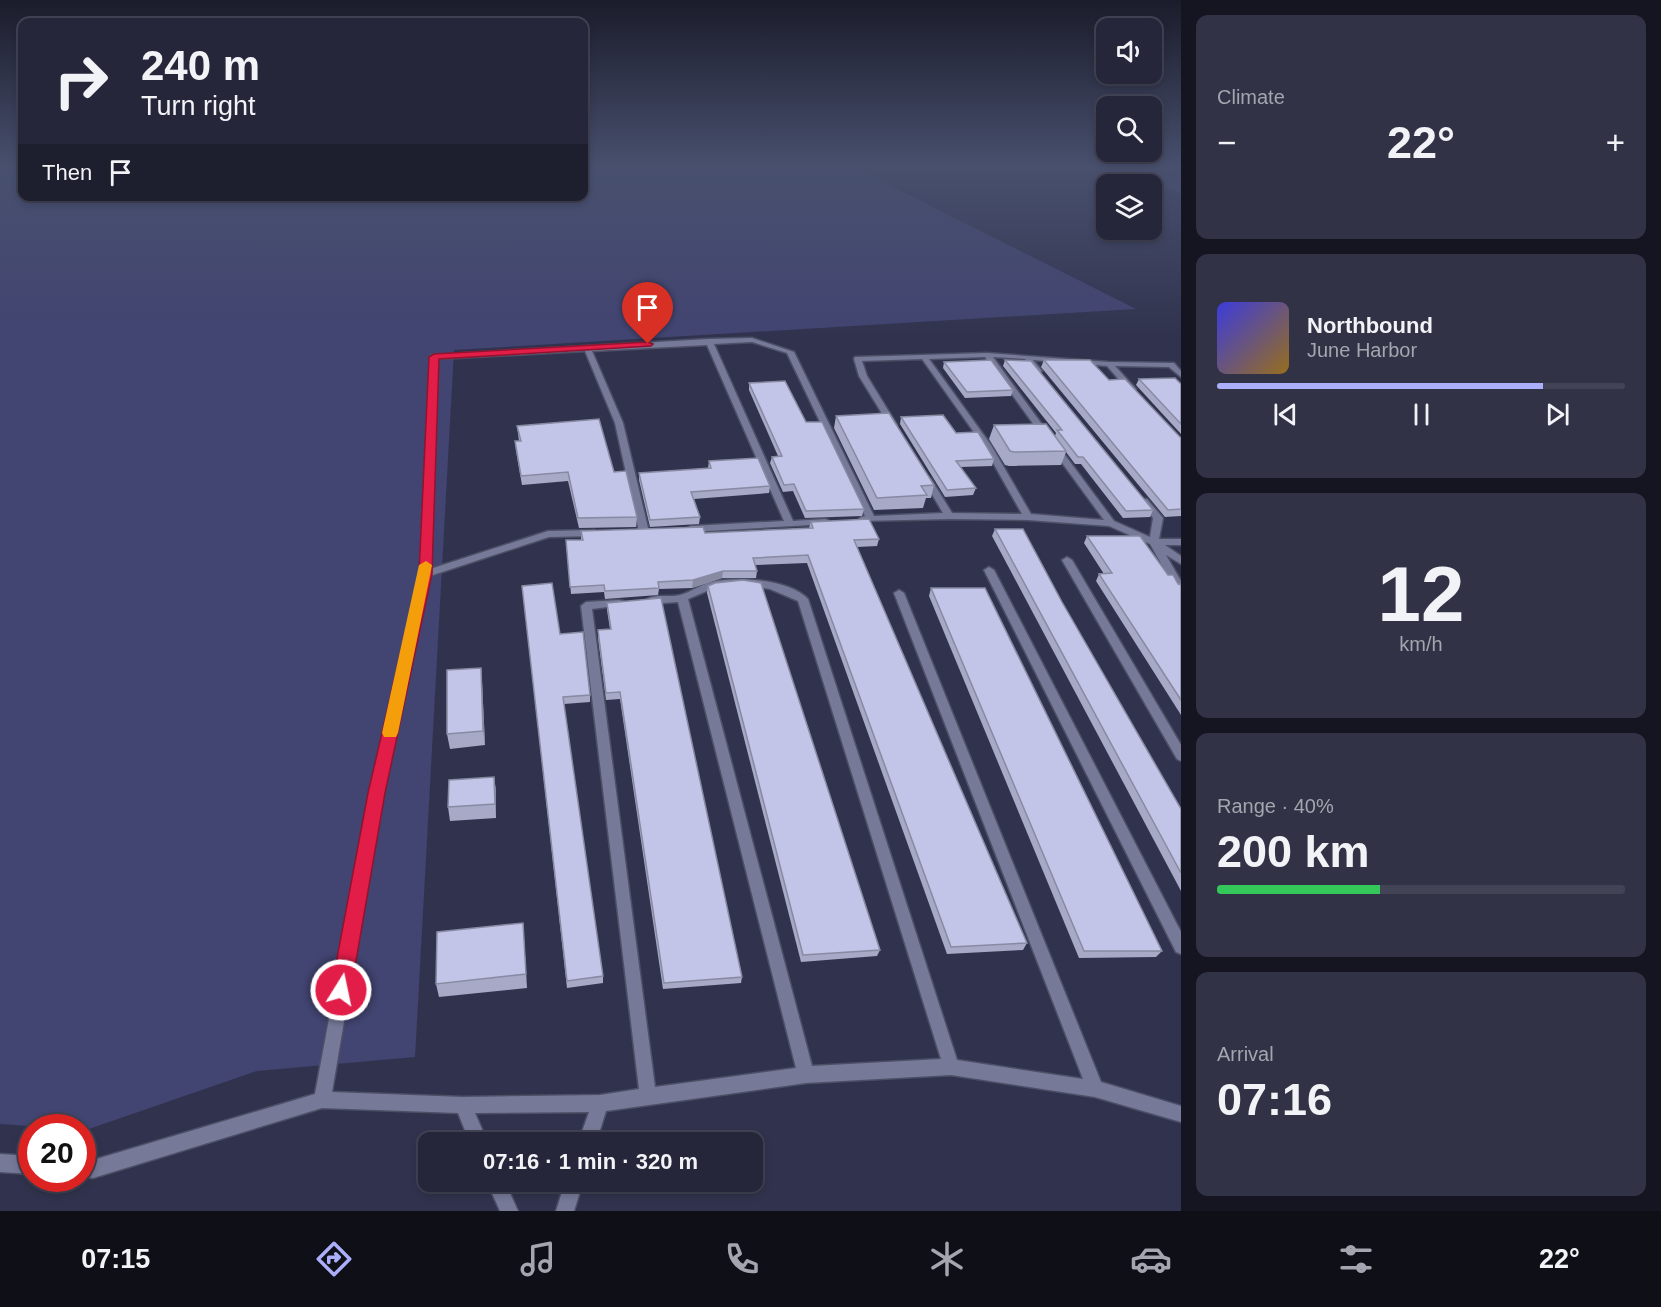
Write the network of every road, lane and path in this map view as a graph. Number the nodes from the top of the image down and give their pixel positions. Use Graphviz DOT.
graph roads {
  1 [pos="709,341"];
  2 [pos="587,348"];
  3 [pos="987,355"];
  4 [pos="923,356"];
  5 [pos="1027,357"];
  6 [pos="1109,364"];
  7 [pos="1171,365"];
  8 [pos="1181,366"];
  9 [pos="1041,375"];
  10 [pos="1181,375"];
  11 [pos="1141,398"];
  12 [pos="900,436"];
  13 [pos="925,476"];
  14 [pos="1136,491"];
  15 [pos="949,516"];
  16 [pos="1028,517"];
  17 [pos="871,519"];
  18 [pos="848,520"];
  19 [pos="836,521"];
  20 [pos="1111,523"];
  21 [pos="790,524"];
  22 [pos="677,530"];
  23 [pos="655,531"];
  24 [pos="632,532"];
  25 [pos="644,532"];
  26 [pos="608,533"];
  27 [pos="1181,542"];
  28 [pos="1154,543"];
  29 [pos="1067,560"];
  30 [pos="1181,561"];
  31 [pos="989,570"];
  32 [pos="425,574"];
  33 [pos="1181,590"];
  34 [pos="899,593"];
  35 [pos="682,598"];
  36 [pos="1181,756"];
  37 [pos="1181,947"];
  38 [pos="951,1067"];
  39 [pos="806,1075"];
  40 [pos="1095,1089"];
  41 [pos="648,1096"];
  42 [pos="322,1100"];
  43 [pos="600,1103"];
  44 [pos="463,1105"];
  45 [pos="1181,1114"];
  46 [pos="474,1132"];
  47 [pos="591,1132"];
  48 [pos="0,1163"];
  49 [pos="18,1164"];
  50 [pos="96,1168"];
  51 [pos="500,1192"];
  52 [pos="571,1192"];
  53 [pos="509,1211"];
  54 [pos="565,1211"];
  1 -- 2 [label="lane"];
  1 -- 17 [label="lane"];
  1 -- 21 [label="lane"];
  2 -- 25 [label="lane"];
  2 -- 32 [label="lane"];
  3 -- 4 [label="lane"];
  3 -- 5 [label="lane"];
  3 -- 20 [label="lane"];
  4 -- 12 [label="lane"];
  4 -- 16 [label="lane"];
  5 -- 6 [label="lane"];
  5 -- 9 [label="lane"];
  6 -- 7 [label="lane"];
  6 -- 11 [label="lane"];
  7 -- 8 [label="lane"];
  7 -- 10 [label="lane"];
  13 -- 15 [label="lane"];
  14 -- 28 [label="lane"];
  15 -- 16 [label="lane"];
  15 -- 17 [label="lane"];
  16 -- 20 [label="lane"];
  17 -- 18 [label="lane"];
  19 -- 21 [label="lane"];
  20 -- 28 [label="lane"];
  21 -- 22 [label="lane"];
  23 -- 25 [label="lane"];
  24 -- 25 [label="lane"];
  26 -- 32 [label="lane"];
  27 -- 28 [label="lane"];
  28 -- 30 [label="lane"];
  28 -- 33 [label="lane"];
  29 -- 36 [label="lane"];
  31 -- 37 [label="lane"];
  32 -- 42 [label="lane"];
  34 -- 40 [label="lane"];
  35 -- 38 [label="lane"];
  35 -- 39 [label="lane"];
  35 -- 41 [label="lane"];
  38 -- 39 [label="lane"];
  38 -- 40 [label="lane"];
  39 -- 41 [label="lane"];
  40 -- 45 [label="lane"];
  41 -- 43 [label="lane"];
  42 -- 44 [label="lane"];
  42 -- 50 [label="lane"];
  43 -- 44 [label="lane"];
  43 -- 47 [label="lane"];
  44 -- 46 [label="lane"];
  48 -- 49 [label="lane"];
  51 -- 53 [label="lane"];
  52 -- 54 [label="lane"];
}
